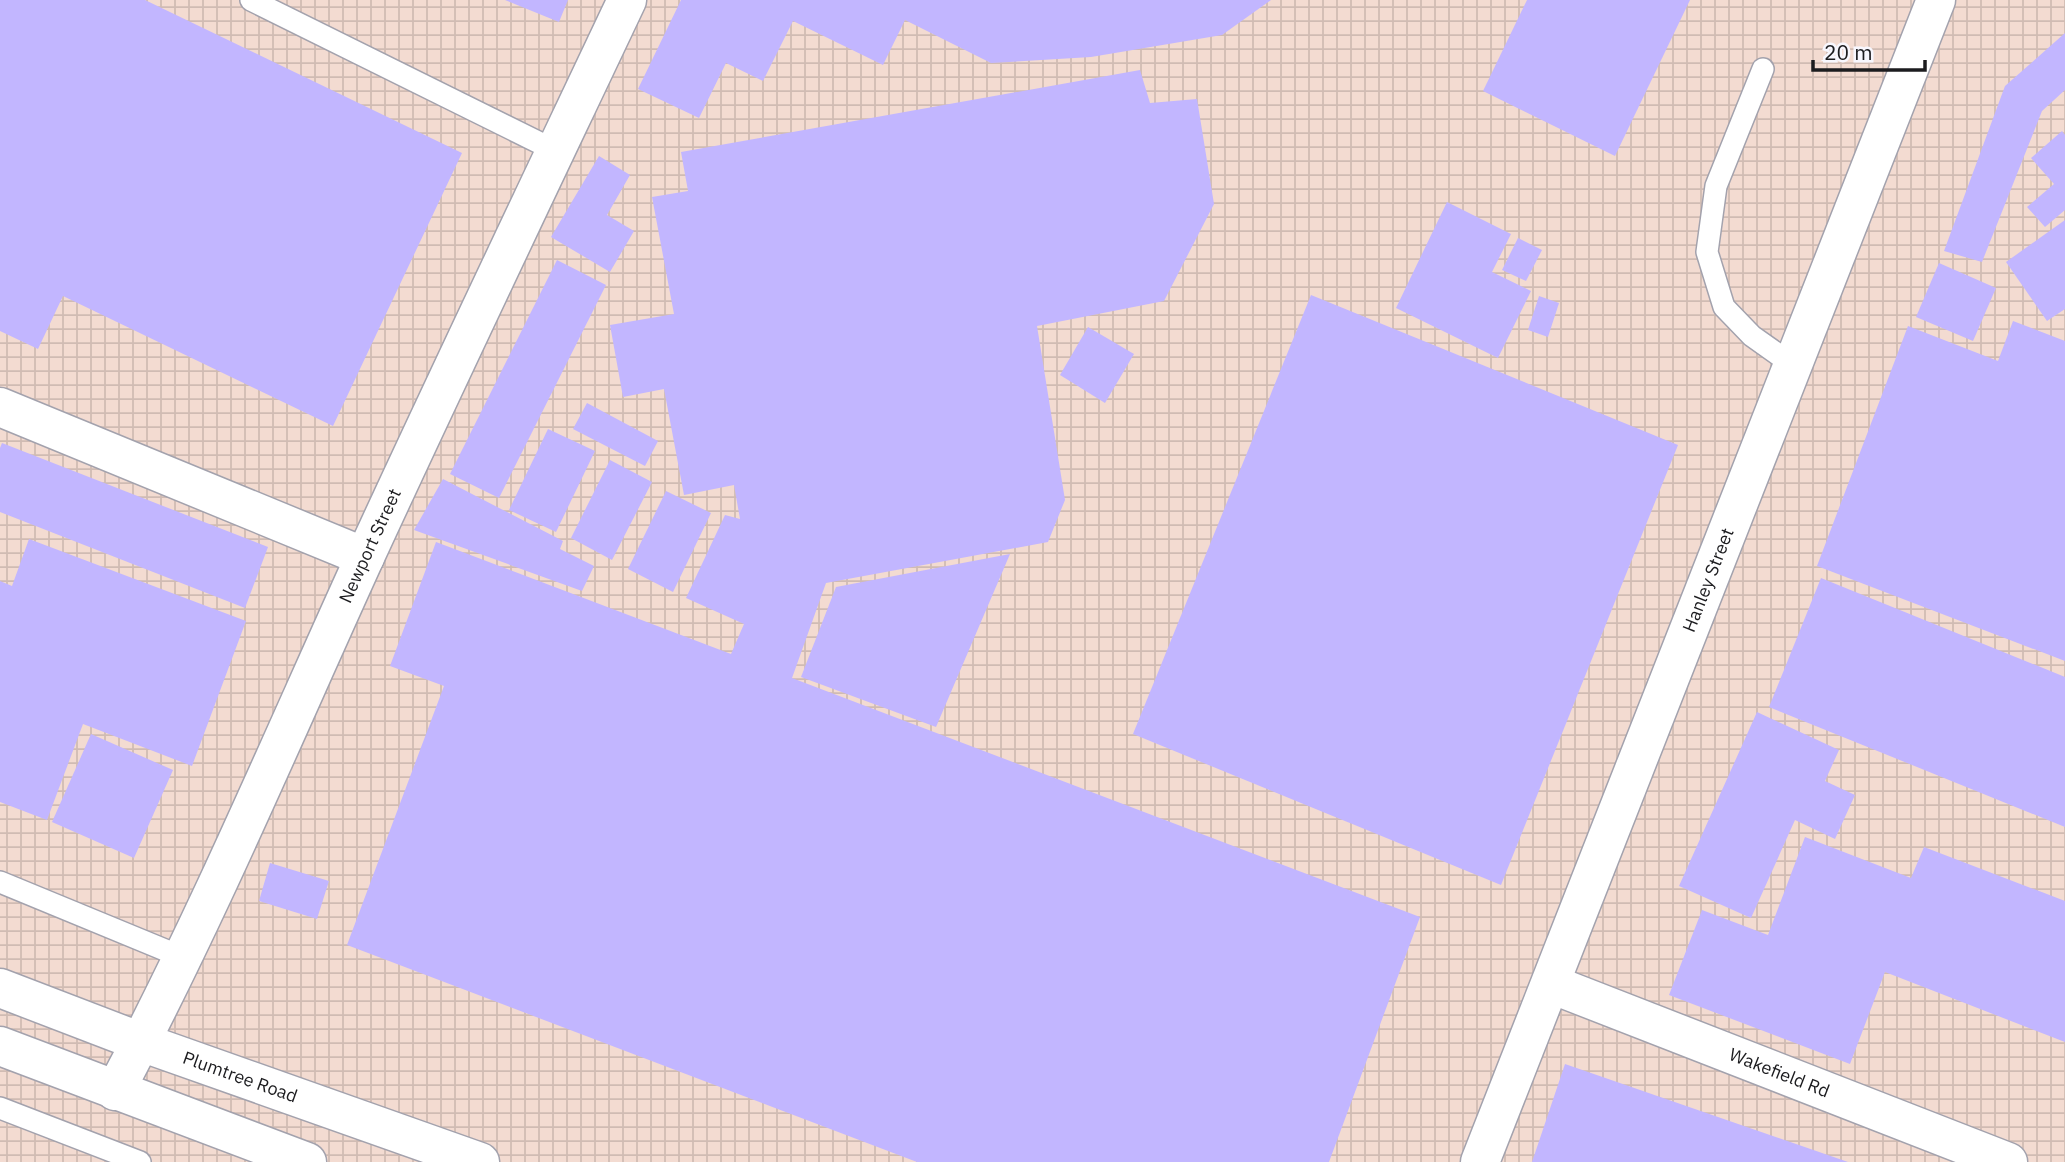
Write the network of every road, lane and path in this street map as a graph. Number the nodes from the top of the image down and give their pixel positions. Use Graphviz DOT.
graph roads {
  1 [pos="251,0"];
  2 [pos="627,0"];
  3 [pos="1936,0"];
  4 [pos="1763,69"];
  5 [pos="556,151"];
  6 [pos="1793,365"];
  7 [pos="0,407"];
  8 [pos="365,557"];
  9 [pos="0,883"];
  10 [pos="182,957"];
  11 [pos="1551,984"];
  12 [pos="0,988"];
  13 [pos="141,1042"];
  14 [pos="0,1046"];
  15 [pos="115,1091"];
  16 [pos="0,1108"];
  17 [pos="140,1162"];
  18 [pos="307,1162"];
  19 [pos="480,1162"];
  20 [pos="1480,1162"];
  21 [pos="2008,1162"];
  1 -- 5 [label="lane"];
  2 -- 5 [label="main road, Newport Street"];
  3 -- 6 [label="main road, Hanley Street"];
  4 -- 6 [label="lane"];
  5 -- 8 [label="main road, Newport Street"];
  6 -- 11 [label="main road, Hanley Street"];
  7 -- 8 [label="main road"];
  8 -- 10 [label="main road, Newport Street"];
  9 -- 10 [label="lane"];
  10 -- 13 [label="main road, Newport Street"];
  11 -- 20 [label="main road, Hanley Street"];
  11 -- 21 [label="main road, Wakefield Rd"];
  12 -- 13 [label="main road, Plumtree Road"];
  13 -- 15 [label="main road, Newport Street"];
  13 -- 19 [label="main road, Plumtree Road"];
  14 -- 15 [label="main road"];
  15 -- 18 [label="main road"];
  16 -- 17 [label="lane"];
}
